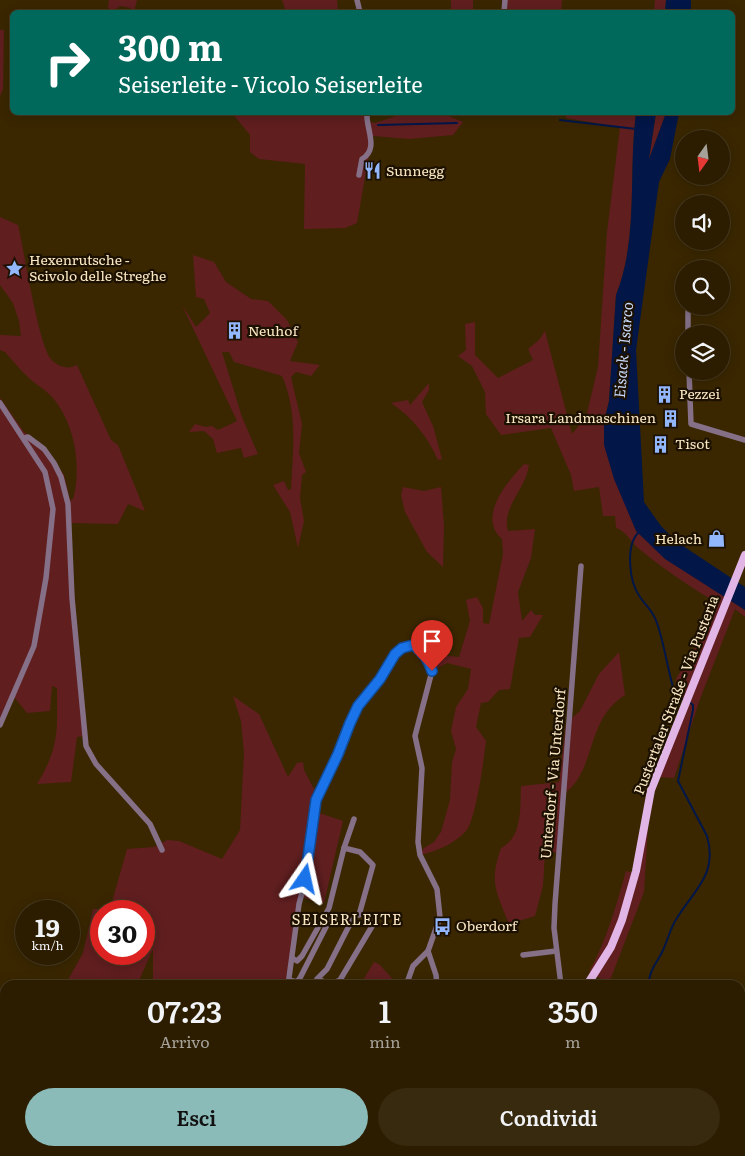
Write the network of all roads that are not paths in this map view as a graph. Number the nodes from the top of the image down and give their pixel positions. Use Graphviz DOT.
graph roads {
  1 [pos="367,115"];
  2 [pos="359,175"];
  3 [pos="690,380"];
  4 [pos="0,403"];
  5 [pos="24,438"];
  6 [pos="745,440"];
  7 [pos="745,556"];
  8 [pos="581,566"];
  9 [pos="0,725"];
  10 [pos="354,819"];
  11 [pos="344,848"];
  12 [pos="162,850"];
  13 [pos="359,915"];
  14 [pos="330,919"];
  15 [pos="352,920"];
  16 [pos="374,923"];
  17 [pos="428,951"];
  18 [pos="556,951"];
  19 [pos="523,955"];
  20 [pos="292,958"];
  21 [pos="317,979"];
  22 [pos="288,980"];
  23 [pos="298,980"];
  24 [pos="340,980"];
  25 [pos="408,980"];
  26 [pos="436,980"];
  27 [pos="560,980"];
  28 [pos="590,980"];
  1 -- 2 [label="street"];
  3 -- 6 [label="street"];
  4 -- 5 [label="street"];
  5 -- 9 [label="street"];
  5 -- 12 [label="street"];
  7 -- 28 [label="main road, Pustertaler Straße - Via Pusteria"];
  8 -- 18 [label="street, Unterdorf - Via Unterdorf"];
  10 -- 11 [label="street"];
  11 -- 13 [label="street"];
  11 -- 20 [label="street"];
  14 -- 23 [label="street"];
  15 -- 21 [label="street"];
  16 -- 24 [label="street"];
  17 -- 20 [label="street"];
  17 -- 25 [label="street"];
  17 -- 26 [label="street"];
  18 -- 19 [label="street"];
  18 -- 27 [label="street, Unterdorf - Via Unterdorf"];
  20 -- 22 [label="street"];
}
